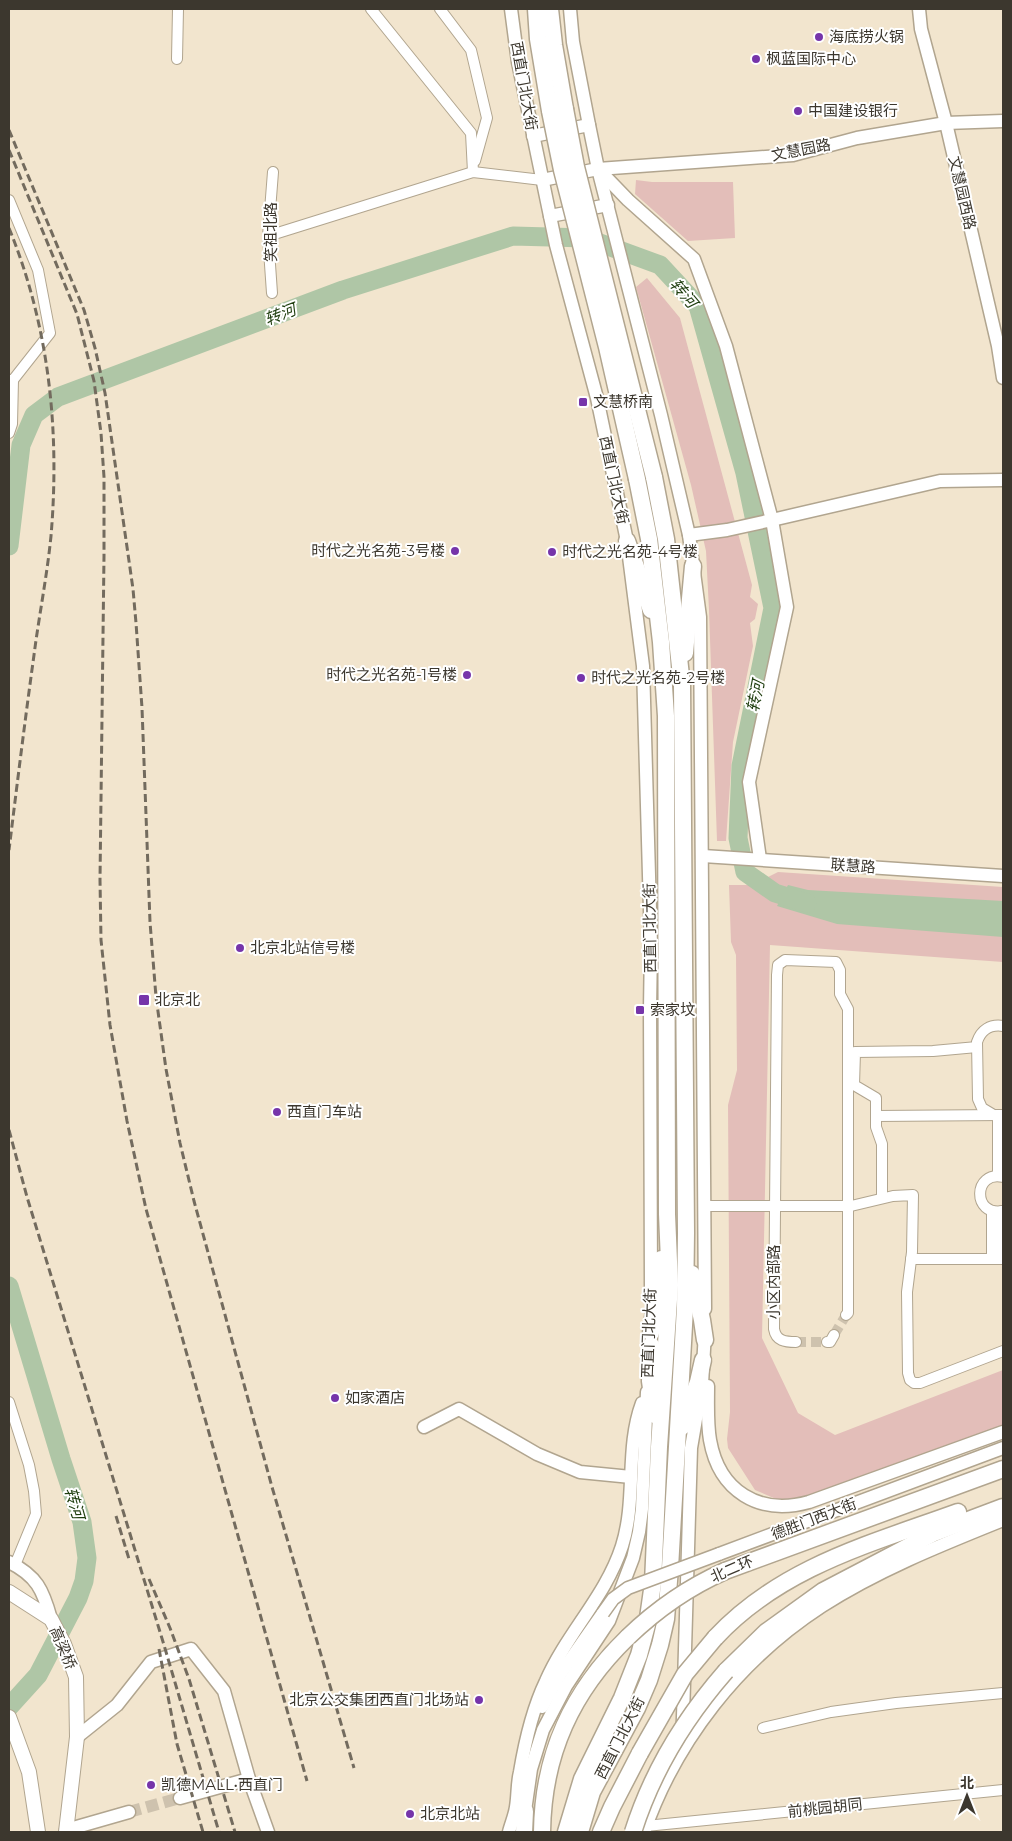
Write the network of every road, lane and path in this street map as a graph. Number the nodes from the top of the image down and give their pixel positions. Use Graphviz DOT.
graph roads {
  1 [pos="178,9"];
  2 [pos="371,9"];
  3 [pos="440,9"];
  4 [pos="511,9"];
  5 [pos="536,9"];
  6 [pos="550,9"];
  7 [pos="570,9"];
  8 [pos="919,9"];
  9 [pos="177,59"];
  10 [pos="558,110"];
  11 [pos="1003,121"];
  12 [pos="946,123"];
  13 [pos="589,126"];
  14 [pos="533,136"];
  15 [pos="598,169"];
  16 [pos="273,172"];
  17 [pos="473,172"];
  18 [pos="542,180"];
  19 [pos="9,200"];
  20 [pos="609,210"];
  21 [pos="549,213"];
  22 [pos="268,236"];
  23 [pos="272,293"];
  24 [pos="1003,378"];
  25 [pos="11,380"];
  26 [pos="9,433"];
  27 [pos="1003,480"];
  28 [pos="771,516"];
  29 [pos="689,535"];
  30 [pos="627,541"];
  31 [pos="694,566"];
  32 [pos="661,642"];
  33 [pos="682,685"];
  34 [pos="703,856"];
  35 [pos="756,859"];
  36 [pos="1003,876"];
  37 [pos="1003,1026"];
  38 [pos="977,1047"];
  39 [pos="1002,1115"];
  40 [pos="876,1116"];
  41 [pos="1000,1177"];
  42 [pos="882,1198"];
  43 [pos="704,1206"];
  44 [pos="774,1206"];
  45 [pos="847,1206"];
  46 [pos="999,1211"];
  47 [pos="668,1214"];
  48 [pos="686,1233"];
  49 [pos="999,1258"];
  50 [pos="911,1259"];
  51 [pos="846,1315"];
  52 [pos="651,1339"];
  53 [pos="705,1340"];
  54 [pos="796,1342"];
  55 [pos="1003,1351"];
  56 [pos="703,1360"];
  57 [pos="647,1389"];
  58 [pos="9,1402"];
  59 [pos="424,1428"];
  60 [pos="1003,1432"];
  61 [pos="676,1446"];
  62 [pos="1003,1448"];
  63 [pos="659,1453"];
  64 [pos="1003,1469"];
  65 [pos="631,1477"];
  66 [pos="1003,1495"];
  67 [pos="1003,1507"];
  68 [pos="1003,1520"];
  69 [pos="12,1564"];
  70 [pos="12,1597"];
  71 [pos="51,1619"];
  72 [pos="1003,1693"];
  73 [pos="9,1717"];
  74 [pos="764,1728"];
  75 [pos="77,1737"];
  76 [pos="527,1739"];
  77 [pos="682,1750"];
  78 [pos="547,1776"];
  79 [pos="249,1779"];
  80 [pos="1003,1790"];
  81 [pos="180,1798"];
  82 [pos="525,1811"];
  83 [pos="129,1812"];
  84 [pos="641,1830"];
  85 [pos="64,1831"];
  86 [pos="38,1832"];
  87 [pos="268,1832"];
  88 [pos="509,1832"];
  89 [pos="517,1832"];
  90 [pos="524,1832"];
  91 [pos="533,1832"];
  92 [pos="542,1832"];
  93 [pos="566,1832"];
  94 [pos="580,1832"];
  95 [pos="601,1832"];
  1 -- 9 [label="street"];
  2 -- 17 [label="street"];
  3 -- 17 [label="street"];
  4 -- 14 [label="street, 西直门北大街"];
  5 -- 10 [label="highway, 西直门北大街"];
  6 -- 10 [label="highway, 西直门北大街"];
  7 -- 13 [label="street"];
  8 -- 12 [label="street, 文慧园西路"];
  10 -- 32 [label="highway, 西直门北大街, bridge"];
  10 -- 33 [label="highway, 西直门北大街, bridge"];
  11 -- 12 [label="street, 文慧园路"];
  12 -- 15 [label="street, 文慧园路"];
  12 -- 24 [label="street, 文慧园西路"];
  13 -- 14 [label="street"];
  13 -- 15 [label="street"];
  14 -- 18 [label="street, 西直门北大街"];
  15 -- 18 [label="street, 文慧园路"];
  15 -- 20 [label="street"];
  15 -- 28 [label="street"];
  16 -- 22 [label="street, 笑祖北路"];
  17 -- 18 [label="street"];
  17 -- 22 [label="street"];
  18 -- 21 [label="street, 西直门北大街"];
  19 -- 25 [label="street"];
  20 -- 21 [label="street"];
  20 -- 29 [label="street"];
  21 -- 30 [label="street, 西直门北大街"];
  22 -- 23 [label="street, 笑祖北路"];
  25 -- 26 [label="street"];
  27 -- 28 [label="street"];
  28 -- 29 [label="street"];
  28 -- 35 [label="street"];
  29 -- 31 [label="street"];
  30 -- 32 [label="highway"];
  30 -- 52 [label="street, 西直门北大街"];
  31 -- 33 [label="highway"];
  31 -- 34 [label="street"];
  32 -- 47 [label="highway, 西直门北大街"];
  33 -- 48 [label="highway, 西直门北大街"];
  34 -- 35 [label="street, 联慧路"];
  34 -- 43 [label="street"];
  35 -- 36 [label="street, 联慧路"];
  37 -- 38 [label="street"];
  38 -- 39 [label="street"];
  38 -- 40 [label="street"];
  39 -- 40 [label="street"];
  39 -- 41 [label="street"];
  40 -- 42 [label="street"];
  41 -- 46 [label="street"];
  42 -- 45 [label="street"];
  42 -- 50 [label="street"];
  43 -- 44 [label="street"];
  43 -- 53 [label="street"];
  44 -- 45 [label="street"];
  44 -- 45 [label="street, 小区内部路"];
  44 -- 54 [label="street, 小区内部路"];
  45 -- 51 [label="street"];
  46 -- 49 [label="street"];
  47 -- 52 [label="highway"];
  47 -- 63 [label="highway, 西直门北大街"];
  48 -- 53 [label="highway"];
  48 -- 61 [label="highway, 西直门北大街"];
  49 -- 50 [label="street"];
  50 -- 55 [label="street"];
  52 -- 57 [label="street, 西直门北大街"];
  52 -- 63 [label="highway"];
  53 -- 56 [label="street"];
  53 -- 60 [label="street"];
  56 -- 61 [label="highway"];
  56 -- 77 [label="street"];
  57 -- 65 [label="street"];
  57 -- 82 [label="street, 西直门北大街"];
  58 -- 69 [label="street"];
  59 -- 65 [label="street"];
  61 -- 94 [label="highway, 西直门北大街"];
  62 -- 76 [label="street, 德胜门西大街, bridge"];
  63 -- 93 [label="highway, 西直门北大街"];
  64 -- 78 [label="highway, 北二环, bridge"];
  65 -- 76 [label="street"];
  66 -- 95 [label="highway, bridge"];
  67 -- 84 [label="highway, bridge"];
  68 -- 77 [label="street"];
  69 -- 71 [label="street"];
  70 -- 71 [label="main road"];
  71 -- 75 [label="main road, 高梁桥"];
  72 -- 74 [label="street"];
  73 -- 86 [label="main road"];
  75 -- 79 [label="street"];
  75 -- 85 [label="main road, 高梁桥"];
  76 -- 88 [label="street"];
  77 -- 84 [label="street"];
  78 -- 91 [label="highway"];
  78 -- 92 [label="highway"];
  79 -- 81 [label="street"];
  79 -- 87 [label="street"];
  80 -- 84 [label="street, 前桃园胡同"];
  82 -- 89 [label="street, 西直门北大街"];
  82 -- 90 [label="highway"];
  83 -- 85 [label="street"];
}
